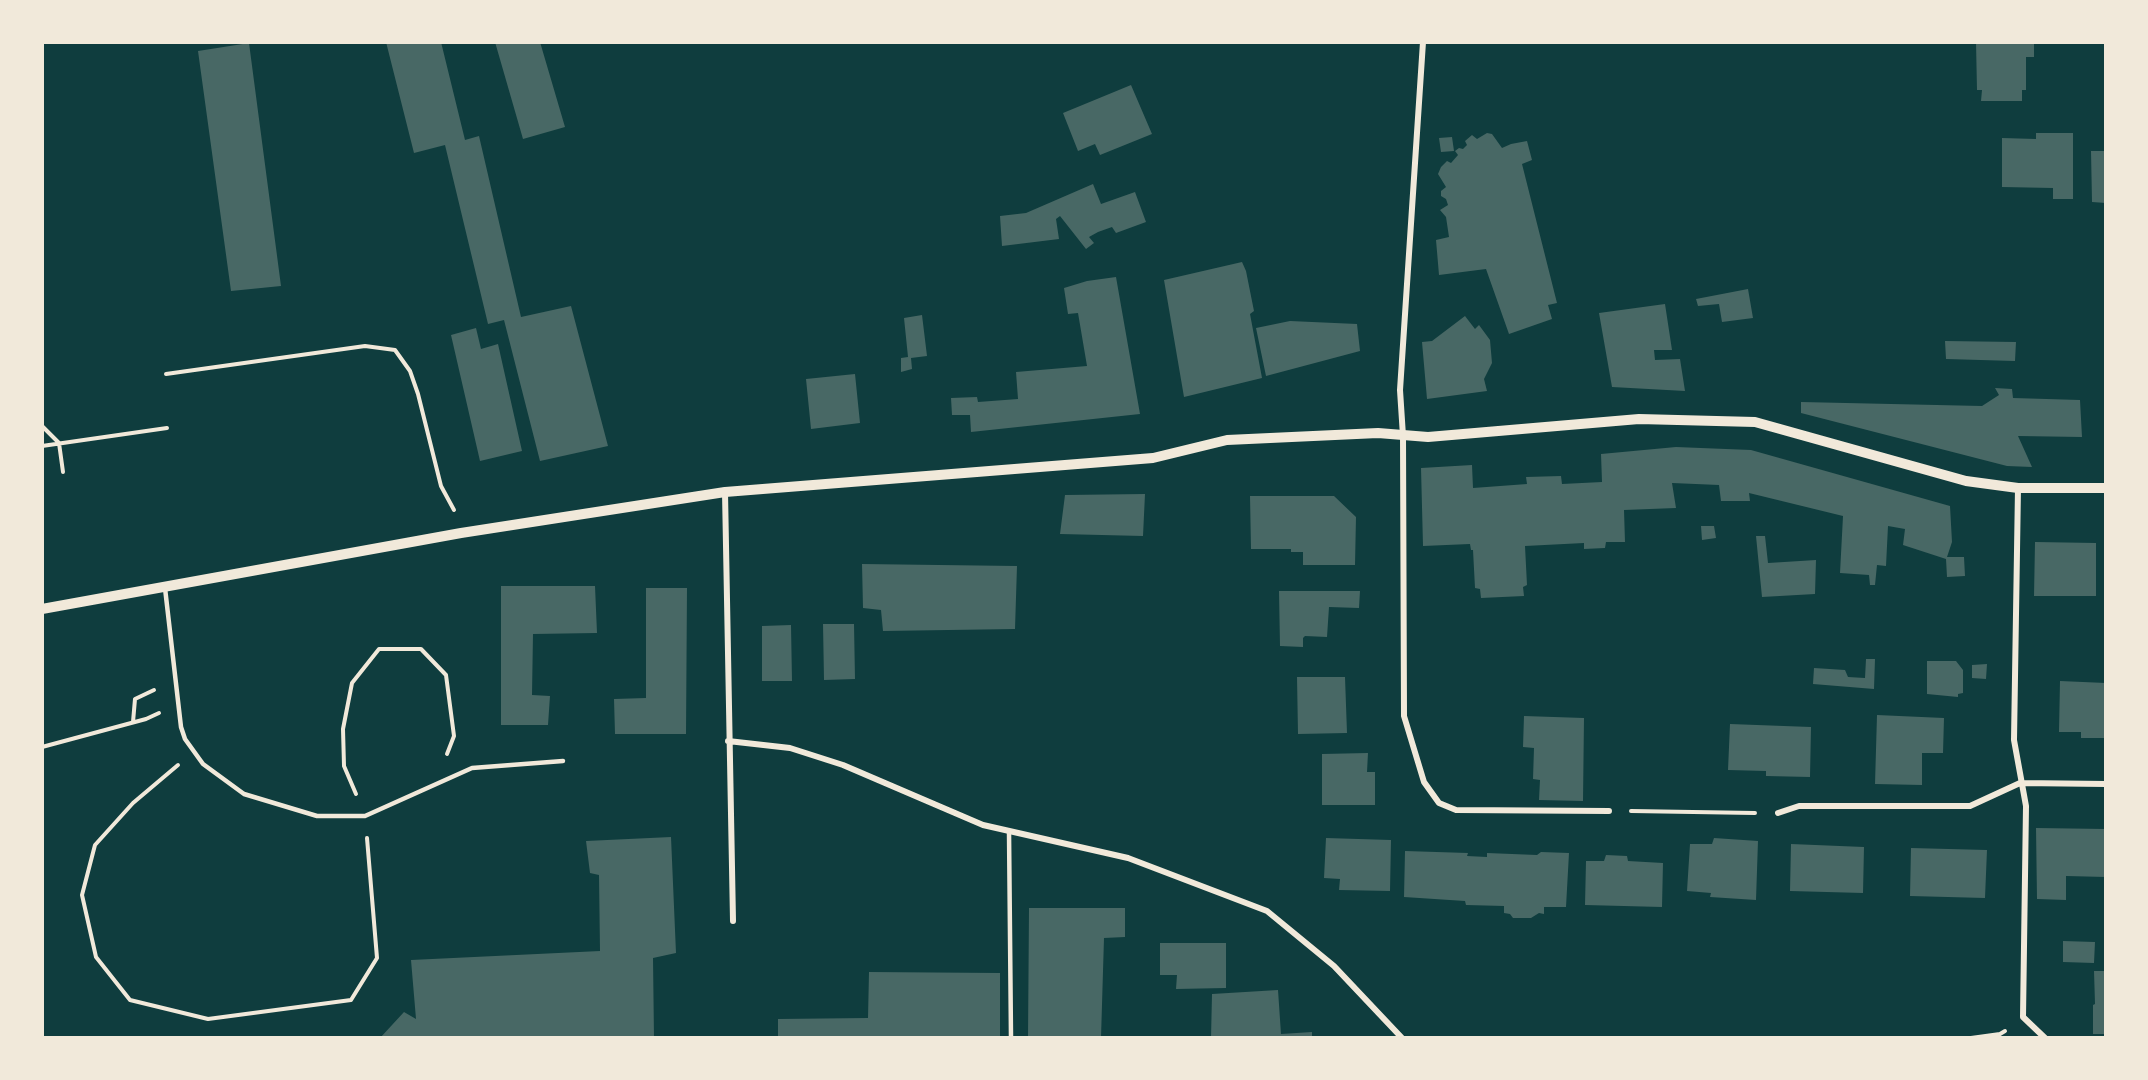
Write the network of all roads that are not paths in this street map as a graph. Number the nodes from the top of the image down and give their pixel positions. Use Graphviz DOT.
graph roads {
  1 [pos="1423,42"];
  2 [pos="1403,435"];
  3 [pos="2018,488"];
  4 [pos="2106,488"];
  5 [pos="725,492"];
  6 [pos="165,587"];
  7 [pos="42,609"];
  8 [pos="728,741"];
  9 [pos="562,760"];
  10 [pos="2020,783"];
  11 [pos="2106,784"];
  12 [pos="1609,811"];
  13 [pos="1778,813"];
  14 [pos="1009,831"];
  15 [pos="733,921"];
  16 [pos="1011,1038"];
  17 [pos="1402,1038"];
  18 [pos="2045,1038"];
  1 -- 2 [label="street"];
  2 -- 3 [label="street"];
  2 -- 5 [label="street"];
  2 -- 12 [label="street"];
  3 -- 4 [label="street"];
  3 -- 10 [label="street"];
  5 -- 6 [label="street"];
  5 -- 8 [label="street"];
  6 -- 7 [label="street"];
  6 -- 9 [label="lane"];
  8 -- 14 [label="street"];
  8 -- 15 [label="street"];
  10 -- 11 [label="street"];
  10 -- 13 [label="street"];
  10 -- 18 [label="street"];
  14 -- 16 [label="lane"];
  14 -- 17 [label="street"];
}
